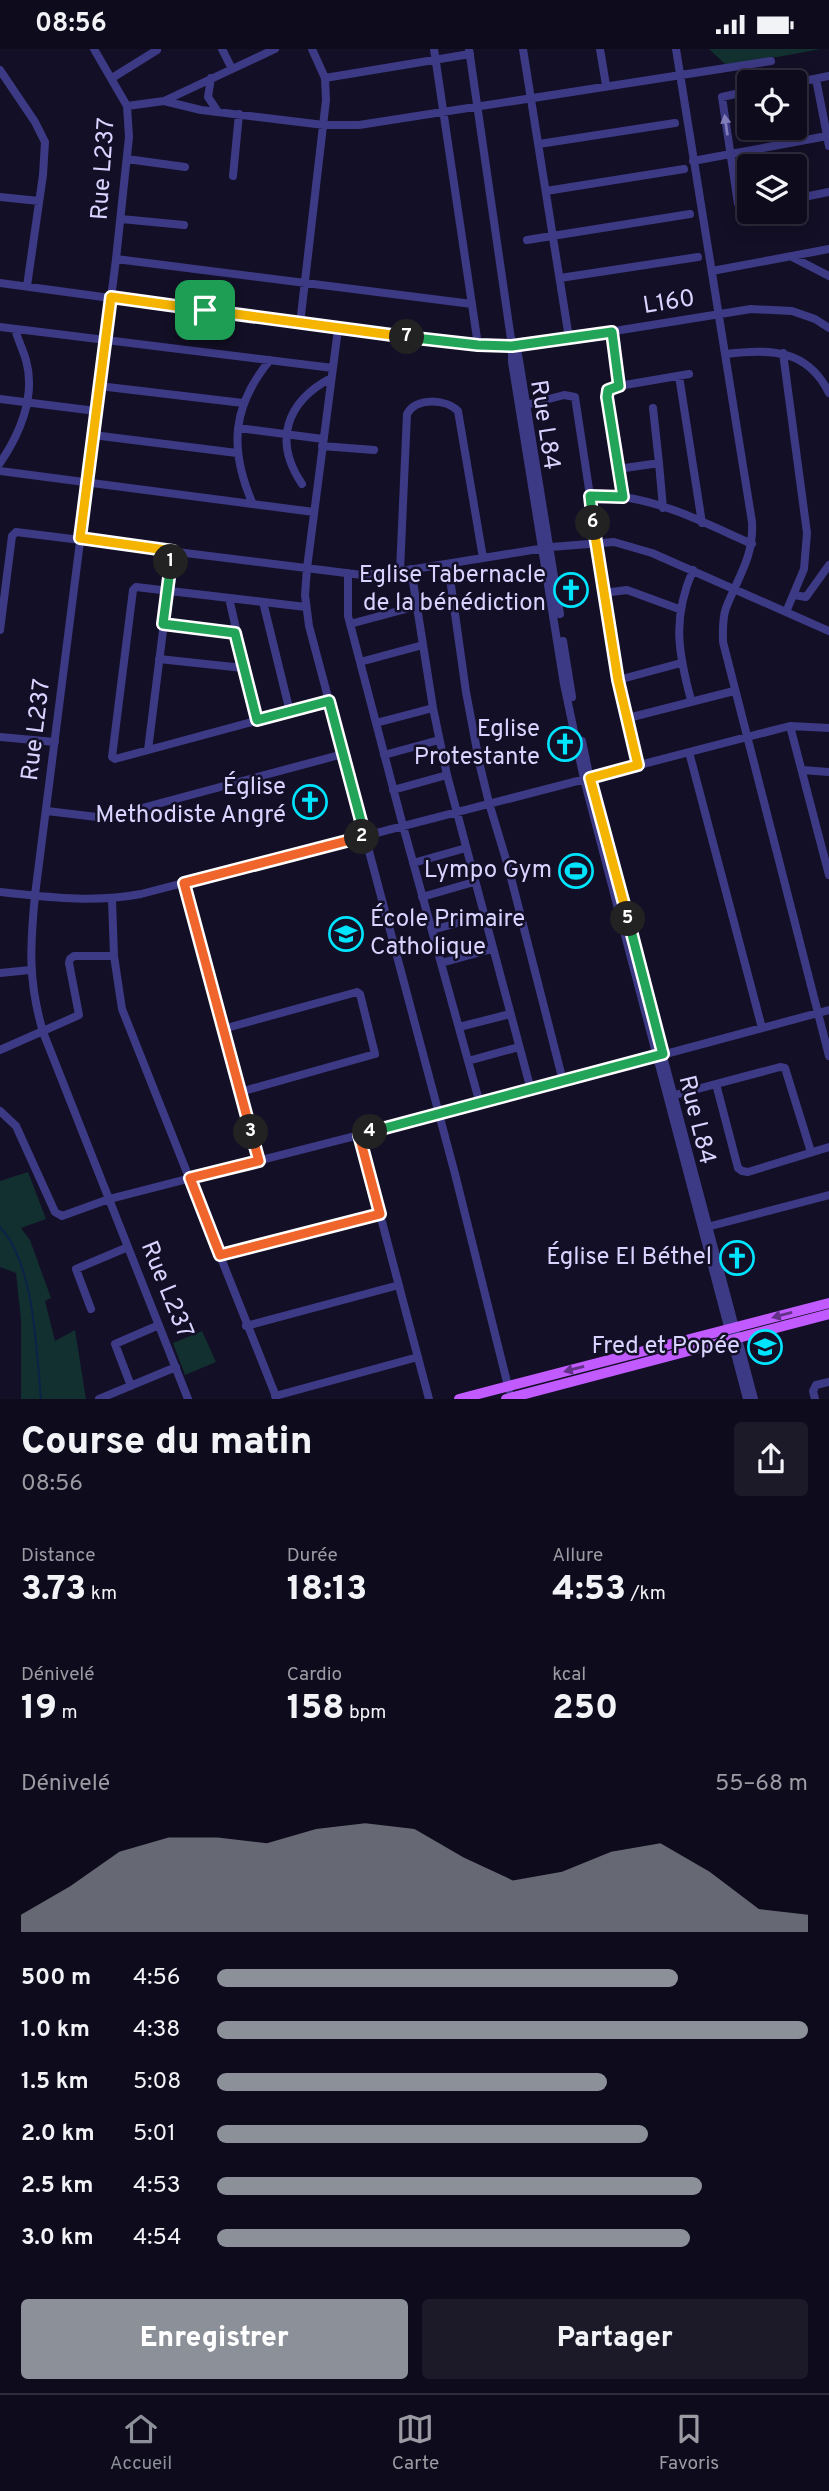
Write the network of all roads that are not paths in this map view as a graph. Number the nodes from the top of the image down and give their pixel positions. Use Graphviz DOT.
graph roads {
  1 [pos="94,49"];
  2 [pos="222,49"];
  3 [pos="312,49"];
  4 [pos="434,49"];
  5 [pos="523,49"];
  6 [pos="600,49"];
  7 [pos="676,49"];
  8 [pos="157,50"];
  9 [pos="269,50"];
  10 [pos="470,51"];
  11 [pos="435,60"];
  12 [pos="771,61"];
  13 [pos="232,69"];
  14 [pos="0,70"];
  15 [pos="680,75"];
  16 [pos="829,76"];
  17 [pos="112,78"];
  18 [pos="211,78"];
  19 [pos="325,78"];
  20 [pos="816,79"];
  21 [pos="807,81"];
  22 [pos="196,85"];
  23 [pos="606,85"];
  24 [pos="737,93"];
  25 [pos="531,97"];
  26 [pos="208,99"];
  27 [pos="164,101"];
  28 [pos="478,104"];
  29 [pos="127,106"];
  30 [pos="201,110"];
  31 [pos="443,110"];
  32 [pos="218,112"];
  33 [pos="239,114"];
  34 [pos="675,123"];
  35 [pos="324,125"];
  36 [pos="827,136"];
  37 [pos="539,144"];
  38 [pos="829,146"];
  39 [pos="730,153"];
  40 [pos="127,159"];
  41 [pos="693,161"];
  42 [pos="184,167"];
  43 [pos="684,169"];
  44 [pos="233,176"];
  45 [pos="546,191"];
  46 [pos="829,192"];
  47 [pos="737,195"];
  48 [pos="807,196"];
  49 [pos="0,197"];
  50 [pos="39,201"];
  51 [pos="690,214"];
  52 [pos="121,219"];
  53 [pos="184,225"];
  54 [pos="553,236"];
  55 [pos="527,240"];
  56 [pos="829,250"];
  57 [pos="698,257"];
  58 [pos="792,257"];
  59 [pos="116,259"];
  60 [pos="712,271"];
  61 [pos="829,275"];
  62 [pos="560,278"];
  63 [pos="0,283"];
  64 [pos="304,284"];
  65 [pos="27,286"];
  66 [pos="111,297"];
  67 [pos="472,304"];
  68 [pos="719,315"];
  69 [pos="300,324"];
  70 [pos="0,327"];
  71 [pos="829,328"];
  72 [pos="15,329"];
  73 [pos="338,329"];
  74 [pos="612,332"];
  75 [pos="569,338"];
  76 [pos="105,340"];
  77 [pos="478,345"];
  78 [pos="512,346"];
  79 [pos="783,353"];
  80 [pos="726,355"];
  81 [pos="270,360"];
  82 [pos="333,368"];
  83 [pos="689,374"];
  84 [pos="679,376"];
  85 [pos="331,378"];
  86 [pos="99,386"];
  87 [pos="619,386"];
  88 [pos="829,393"];
  89 [pos="0,399"];
  90 [pos="27,402"];
  91 [pos="243,403"];
  92 [pos="526,405"];
  93 [pos="653,408"];
  94 [pos="96,411"];
  95 [pos="238,428"];
  96 [pos="287,434"];
  97 [pos="93,435"];
  98 [pos="322,442"];
  99 [pos="374,450"];
  100 [pos="237,453"];
  101 [pos="0,463"];
  102 [pos="659,463"];
  103 [pos="618,469"];
  104 [pos="0,471"];
  105 [pos="87,482"];
  106 [pos="303,484"];
  107 [pos="590,496"];
  108 [pos="623,497"];
  109 [pos="252,502"];
  110 [pos="663,507"];
  111 [pos="314,512"];
  112 [pos="702,523"];
  113 [pos="80,538"];
  114 [pos="596,542"];
  115 [pos="752,544"];
  116 [pos="547,548"];
  117 [pos="173,551"];
  118 [pos="483,558"];
  119 [pos="448,564"];
  120 [pos="829,565"];
  121 [pos="307,568"];
  122 [pos="411,569"];
  123 [pos="693,570"];
  124 [pos="400,571"];
  125 [pos="348,573"];
  126 [pos="167,590"];
  127 [pos="735,590"];
  128 [pos="603,593"];
  129 [pos="794,595"];
  130 [pos="229,598"];
  131 [pos="263,602"];
  132 [pos="417,606"];
  133 [pos="306,607"];
  134 [pos="679,609"];
  135 [pos="786,612"];
  136 [pos="163,624"];
  137 [pos="350,624"];
  138 [pos="0,630"];
  139 [pos="829,631"];
  140 [pos="235,633"];
  141 [pos="423,645"];
  142 [pos="159,659"];
  143 [pos="360,662"];
  144 [pos="681,663"];
  145 [pos="243,668"];
  146 [pos="618,680"];
  147 [pos="734,691"];
  148 [pos="691,700"];
  149 [pos="329,701"];
  150 [pos="433,708"];
  151 [pos="290,712"];
  152 [pos="628,718"];
  153 [pos="257,720"];
  154 [pos="376,723"];
  155 [pos="790,726"];
  156 [pos="829,728"];
  157 [pos="0,737"];
  158 [pos="747,737"];
  159 [pos="439,740"];
  160 [pos="55,742"];
  161 [pos="148,750"];
  162 [pos="689,752"];
  163 [pos="343,754"];
  164 [pos="384,755"];
  165 [pos="638,765"];
  166 [pos="802,770"];
  167 [pos="829,772"];
  168 [pos="447,775"];
  169 [pos="587,778"];
  170 [pos="393,790"];
  171 [pos="489,803"];
  172 [pos="47,811"];
  173 [pos="456,812"];
  174 [pos="403,826"];
  175 [pos="365,836"];
  176 [pos="466,848"];
  177 [pos="413,863"];
  178 [pos="829,875"];
  179 [pos="474,882"];
  180 [pos="184,883"];
  181 [pos="0,892"];
  182 [pos="35,895"];
  183 [pos="422,897"];
  184 [pos="112,899"];
  185 [pos="483,916"];
  186 [pos="432,930"];
  187 [pos="492,949"];
  188 [pos="114,956"];
  189 [pos="441,963"];
  190 [pos="30,970"];
  191 [pos="0,973"];
  192 [pos="829,1010"];
  193 [pos="817,1013"];
  194 [pos="510,1014"];
  195 [pos="459,1027"];
  196 [pos="762,1028"];
  197 [pos="223,1029"];
  198 [pos="43,1031"];
  199 [pos="519,1047"];
  200 [pos="0,1050"];
  201 [pos="660,1055"];
  202 [pos="829,1056"];
  203 [pos="468,1061"];
  204 [pos="564,1081"];
  205 [pos="716,1084"];
  206 [pos="531,1090"];
  207 [pos="240,1092"];
  208 [pos="671,1096"];
  209 [pos="480,1104"];
  210 [pos="0,1111"];
  211 [pos="439,1115"];
  212 [pos="359,1135"];
  213 [pos="829,1147"];
  214 [pos="811,1152"];
  215 [pos="259,1161"];
  216 [pos="190,1178"];
  217 [pos="829,1195"];
  218 [pos="109,1199"];
  219 [pos="380,1214"];
  220 [pos="706,1227"];
  221 [pos="128,1247"];
  222 [pos="220,1255"];
  223 [pos="399,1285"];
  224 [pos="829,1303"];
  225 [pos="91,1308"];
  226 [pos="829,1314"];
  227 [pos="159,1325"];
  228 [pos="246,1326"];
  229 [pos="733,1334"];
  230 [pos="418,1357"];
  231 [pos="176,1367"];
  232 [pos="829,1382"];
  233 [pos="131,1386"];
  234 [pos="508,1386"];
  235 [pos="276,1397"];
  236 [pos="509,1398"];
  237 [pos="99,1399"];
  238 [pos="188,1399"];
  239 [pos="429,1399"];
  240 [pos="459,1399"];
  241 [pos="747,1399"];
  242 [pos="754,1399"];
  243 [pos="816,1399"];
  1 -- 17 [label="street, Rue L237"];
  2 -- 13 [label="street"];
  3 -- 19 [label="street"];
  4 -- 11 [label="street"];
  5 -- 25 [label="street"];
  6 -- 23 [label="street"];
  7 -- 15 [label="street"];
  8 -- 17 [label="street"];
  9 -- 13 [label="street"];
  10 -- 11 [label="street"];
  10 -- 28 [label="street"];
  11 -- 19 [label="street"];
  11 -- 31 [label="street"];
  12 -- 15 [label="street"];
  13 -- 18 [label="street"];
  14 -- 50 [label="street"];
  15 -- 23 [label="street"];
  15 -- 41 [label="street"];
  16 -- 20 [label="street"];
  17 -- 29 [label="street, Rue L237"];
  18 -- 22 [label="street"];
  18 -- 26 [label="street"];
  19 -- 35 [label="street"];
  20 -- 21 [label="street"];
  20 -- 36 [label="street"];
  22 -- 26 [label="street"];
  22 -- 27 [label="street"];
  23 -- 25 [label="street"];
  39 -- 24 [label="street, one-way"];
  25 -- 28 [label="street"];
  25 -- 37 [label="street"];
  26 -- 30 [label="street"];
  26 -- 32 [label="street"];
  27 -- 29 [label="street"];
  27 -- 30 [label="street"];
  28 -- 31 [label="street"];
  28 -- 78 [label="street"];
  29 -- 40 [label="street, Rue L237"];
  30 -- 32 [label="street"];
  31 -- 35 [label="street"];
  31 -- 67 [label="street"];
  32 -- 33 [label="street"];
  33 -- 35 [label="street"];
  33 -- 44 [label="street"];
  34 -- 37 [label="street"];
  35 -- 64 [label="street"];
  36 -- 38 [label="street"];
  36 -- 39 [label="street"];
  37 -- 45 [label="street"];
  39 -- 41 [label="street"];
  39 -- 47 [label="street"];
  40 -- 42 [label="street"];
  40 -- 52 [label="street, Rue L237"];
  41 -- 60 [label="street"];
  43 -- 45 [label="street"];
  45 -- 54 [label="street"];
  46 -- 48 [label="street"];
  49 -- 50 [label="street"];
  50 -- 65 [label="street"];
  51 -- 54 [label="street"];
  52 -- 53 [label="street"];
  52 -- 59 [label="street, Rue L237"];
  54 -- 55 [label="street"];
  54 -- 62 [label="street"];
  56 -- 58 [label="street"];
  57 -- 62 [label="street"];
  58 -- 60 [label="street"];
  58 -- 61 [label="street"];
  59 -- 64 [label="street"];
  59 -- 66 [label="street, Rue L237"];
  60 -- 68 [label="street"];
  62 -- 75 [label="street"];
  63 -- 65 [label="street, L160"];
  64 -- 67 [label="street"];
  64 -- 69 [label="street"];
  65 -- 66 [label="street, L160"];
  66 -- 69 [label="street, L160"];
  66 -- 76 [label="street, Rue L237"];
  67 -- 77 [label="street"];
  68 -- 71 [label="street, L160"];
  68 -- 74 [label="street, L160"];
  68 -- 80 [label="street"];
  69 -- 73 [label="street, L160"];
  70 -- 72 [label="street"];
  72 -- 76 [label="street"];
  72 -- 90 [label="street"];
  73 -- 77 [label="street, L160"];
  73 -- 82 [label="street"];
  74 -- 75 [label="street, L160"];
  74 -- 87 [label="street"];
  75 -- 78 [label="street, L160"];
  76 -- 81 [label="street"];
  76 -- 86 [label="street, Rue L237"];
  77 -- 78 [label="street, L160"];
  78 -- 92 [label="street, Rue L84"];
  78 -- 116 [label="street, Rue L84"];
  79 -- 80 [label="street"];
  79 -- 88 [label="street"];
  79 -- 129 [label="street"];
  80 -- 115 [label="street"];
  81 -- 82 [label="street"];
  81 -- 91 [label="street"];
  82 -- 85 [label="street"];
  83 -- 84 [label="street"];
  84 -- 87 [label="street"];
  84 -- 112 [label="street"];
  85 -- 96 [label="street"];
  85 -- 98 [label="street"];
  86 -- 91 [label="street"];
  86 -- 94 [label="street, Rue L237"];
  87 -- 103 [label="street"];
  89 -- 90 [label="street"];
  90 -- 94 [label="street"];
  90 -- 101 [label="street"];
  91 -- 95 [label="street"];
  92 -- 107 [label="street"];
  92 -- 116 [label="street, Rue L84"];
  93 -- 102 [label="street"];
  94 -- 97 [label="street, Rue L237"];
  95 -- 96 [label="street"];
  95 -- 100 [label="street"];
  96 -- 98 [label="street"];
  96 -- 106 [label="street"];
  97 -- 100 [label="street"];
  97 -- 105 [label="street, Rue L237"];
  98 -- 99 [label="street"];
  98 -- 111 [label="street"];
  100 -- 109 [label="street"];
  102 -- 103 [label="street"];
  102 -- 110 [label="street"];
  103 -- 108 [label="street"];
  104 -- 105 [label="street"];
  105 -- 109 [label="street"];
  105 -- 113 [label="street, Rue L237"];
  107 -- 108 [label="street"];
  107 -- 114 [label="street"];
  108 -- 110 [label="street"];
  109 -- 111 [label="street"];
  110 -- 112 [label="street"];
  111 -- 121 [label="street"];
  112 -- 115 [label="street"];
  113 -- 117 [label="street"];
  113 -- 138 [label="street"];
  113 -- 160 [label="street, Rue L237"];
  114 -- 116 [label="street"];
  114 -- 123 [label="street"];
  114 -- 128 [label="street"];
  115 -- 127 [label="street"];
  116 -- 118 [label="street"];
  116 -- 169 [label="street, Rue L84"];
  117 -- 121 [label="street"];
  117 -- 126 [label="street"];
  118 -- 119 [label="street"];
  118 -- 124 [label="street"];
  119 -- 122 [label="street"];
  119 -- 171 [label="street"];
  120 -- 129 [label="street"];
  121 -- 125 [label="street"];
  121 -- 133 [label="street"];
  122 -- 124 [label="street"];
  122 -- 132 [label="street"];
  123 -- 127 [label="street"];
  123 -- 134 [label="street"];
  124 -- 125 [label="street"];
  125 -- 137 [label="street"];
  126 -- 130 [label="street"];
  126 -- 136 [label="street"];
  126 -- 161 [label="street"];
  127 -- 135 [label="street"];
  127 -- 147 [label="street"];
  128 -- 134 [label="street"];
  128 -- 146 [label="street"];
  129 -- 135 [label="street"];
  130 -- 131 [label="street"];
  130 -- 140 [label="street"];
  131 -- 133 [label="street"];
  131 -- 151 [label="street"];
  132 -- 137 [label="street"];
  132 -- 141 [label="street"];
  133 -- 149 [label="street"];
  134 -- 144 [label="street"];
  135 -- 139 [label="street"];
  136 -- 140 [label="street"];
  136 -- 142 [label="street"];
  137 -- 143 [label="street"];
  140 -- 145 [label="street"];
  141 -- 143 [label="street"];
  141 -- 150 [label="street"];
  142 -- 145 [label="street"];
  142 -- 161 [label="street"];
  143 -- 154 [label="street"];
  144 -- 146 [label="street"];
  144 -- 148 [label="street"];
  145 -- 153 [label="street"];
  146 -- 152 [label="street"];
  147 -- 148 [label="street"];
  147 -- 158 [label="street"];
  148 -- 152 [label="street"];
  149 -- 151 [label="street"];
  149 -- 163 [label="street"];
  150 -- 154 [label="street"];
  150 -- 159 [label="street"];
  151 -- 153 [label="street"];
  152 -- 165 [label="street"];
  153 -- 161 [label="street"];
  154 -- 164 [label="street"];
  155 -- 156 [label="street"];
  155 -- 158 [label="street"];
  155 -- 166 [label="street"];
  157 -- 160 [label="street"];
  158 -- 162 [label="street"];
  158 -- 193 [label="street"];
  159 -- 164 [label="street"];
  159 -- 168 [label="street"];
  160 -- 172 [label="street, Rue L237"];
  162 -- 165 [label="street"];
  162 -- 196 [label="street"];
  163 -- 172 [label="street"];
  163 -- 175 [label="street"];
  164 -- 170 [label="street"];
  165 -- 169 [label="street"];
  166 -- 167 [label="street"];
  166 -- 178 [label="street"];
  168 -- 170 [label="street"];
  168 -- 173 [label="street"];
  169 -- 171 [label="street"];
  169 -- 201 [label="street, Rue L84"];
  170 -- 174 [label="street"];
  171 -- 173 [label="street"];
  171 -- 204 [label="street"];
  172 -- 182 [label="street, Rue L237"];
  173 -- 174 [label="street"];
  173 -- 176 [label="street"];
  174 -- 175 [label="street"];
  174 -- 177 [label="street"];
  175 -- 180 [label="street"];
  175 -- 211 [label="street"];
  176 -- 177 [label="street"];
  176 -- 179 [label="street"];
  177 -- 183 [label="street"];
  179 -- 183 [label="street"];
  179 -- 185 [label="street"];
  180 -- 184 [label="street"];
  180 -- 197 [label="street"];
  181 -- 182 [label="street"];
  182 -- 184 [label="street"];
  182 -- 190 [label="street, Rue L237"];
  183 -- 186 [label="street"];
  184 -- 188 [label="street"];
  185 -- 186 [label="street"];
  185 -- 187 [label="street"];
  186 -- 189 [label="street"];
  187 -- 189 [label="street"];
  187 -- 194 [label="street"];
  188 -- 198 [label="street"];
  188 -- 216 [label="street"];
  189 -- 195 [label="street"];
  190 -- 191 [label="street"];
  190 -- 198 [label="street, Rue L237"];
  192 -- 193 [label="street"];
  193 -- 196 [label="street"];
  193 -- 202 [label="street"];
  194 -- 195 [label="street"];
  194 -- 199 [label="street"];
  195 -- 203 [label="street"];
  196 -- 201 [label="street"];
  197 -- 207 [label="street"];
  197 -- 207 [label="street"];
  198 -- 200 [label="street"];
  198 -- 218 [label="street, Rue L237"];
  199 -- 203 [label="street"];
  199 -- 206 [label="street"];
  201 -- 204 [label="street"];
  201 -- 208 [label="street, Rue L84"];
  203 -- 209 [label="street"];
  204 -- 206 [label="street"];
  205 -- 208 [label="street"];
  205 -- 214 [label="street"];
  205 -- 214 [label="street"];
  206 -- 209 [label="street"];
  207 -- 215 [label="street"];
  208 -- 220 [label="street, Rue L84"];
  209 -- 211 [label="street"];
  210 -- 218 [label="street"];
  211 -- 212 [label="street"];
  211 -- 234 [label="street"];
  212 -- 215 [label="street"];
  212 -- 219 [label="street"];
  213 -- 214 [label="street"];
  215 -- 216 [label="street"];
  216 -- 218 [label="street"];
  216 -- 222 [label="street"];
  217 -- 220 [label="street"];
  218 -- 221 [label="street, Rue L237"];
  219 -- 222 [label="street"];
  219 -- 223 [label="street"];
  220 -- 229 [label="street, Rue L84"];
  221 -- 225 [label="street"];
  221 -- 227 [label="street, Rue L237"];
  222 -- 228 [label="street"];
  223 -- 228 [label="street"];
  223 -- 230 [label="street"];
  224 -- 229 [label="main road, one-way"];
  226 -- 229 [label="main road"];
  227 -- 231 [label="street, Rue L237"];
  227 -- 233 [label="street"];
  228 -- 235 [label="street"];
  229 -- 234 [label="main road, one-way"];
  229 -- 236 [label="main road"];
  229 -- 241 [label="street, Rue L84"];
  229 -- 242 [label="street, Rue L84"];
  230 -- 235 [label="street"];
  230 -- 239 [label="street"];
  231 -- 233 [label="street"];
  231 -- 238 [label="street, Rue L237"];
  232 -- 243 [label="street"];
  233 -- 237 [label="street"];
  234 -- 236 [label="street"];
  234 -- 240 [label="main road"];
}
